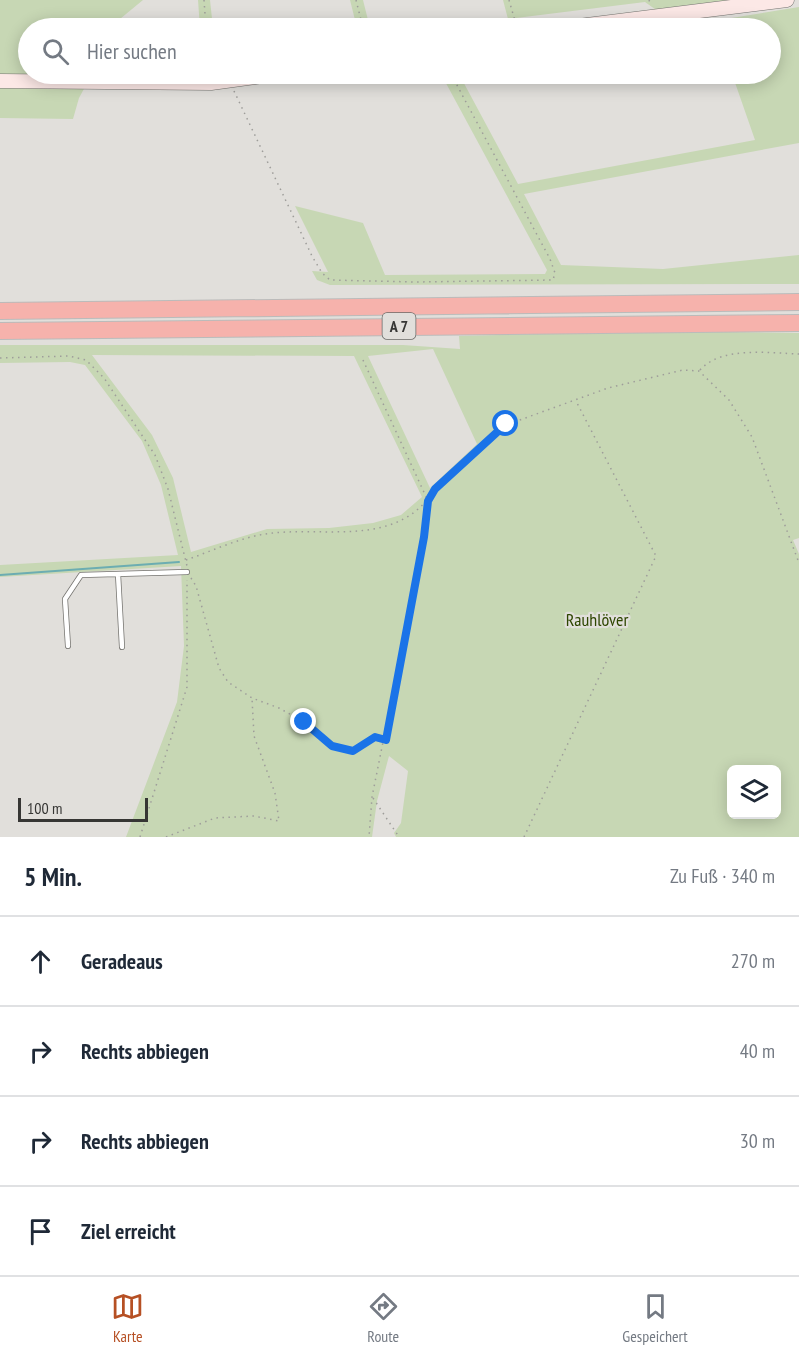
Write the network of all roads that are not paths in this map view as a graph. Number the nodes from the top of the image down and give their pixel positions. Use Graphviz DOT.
graph roads {
  1 [pos="787,0"];
  2 [pos="643,18"];
  3 [pos="0,81"];
  4 [pos="18,81"];
  5 [pos="799,302"];
  6 [pos="0,311"];
  7 [pos="799,323"];
  8 [pos="0,331"];
  9 [pos="187,572"];
  10 [pos="118,574"];
  11 [pos="68,646"];
  12 [pos="122,647"];
  1 -- 2 [label="main road"];
  3 -- 4 [label="main road"];
  5 -- 6 [label="highway, A 7"];
  7 -- 8 [label="highway, A 7"];
  9 -- 10 [label="lane"];
  10 -- 11 [label="lane"];
  10 -- 12 [label="lane"];
}
